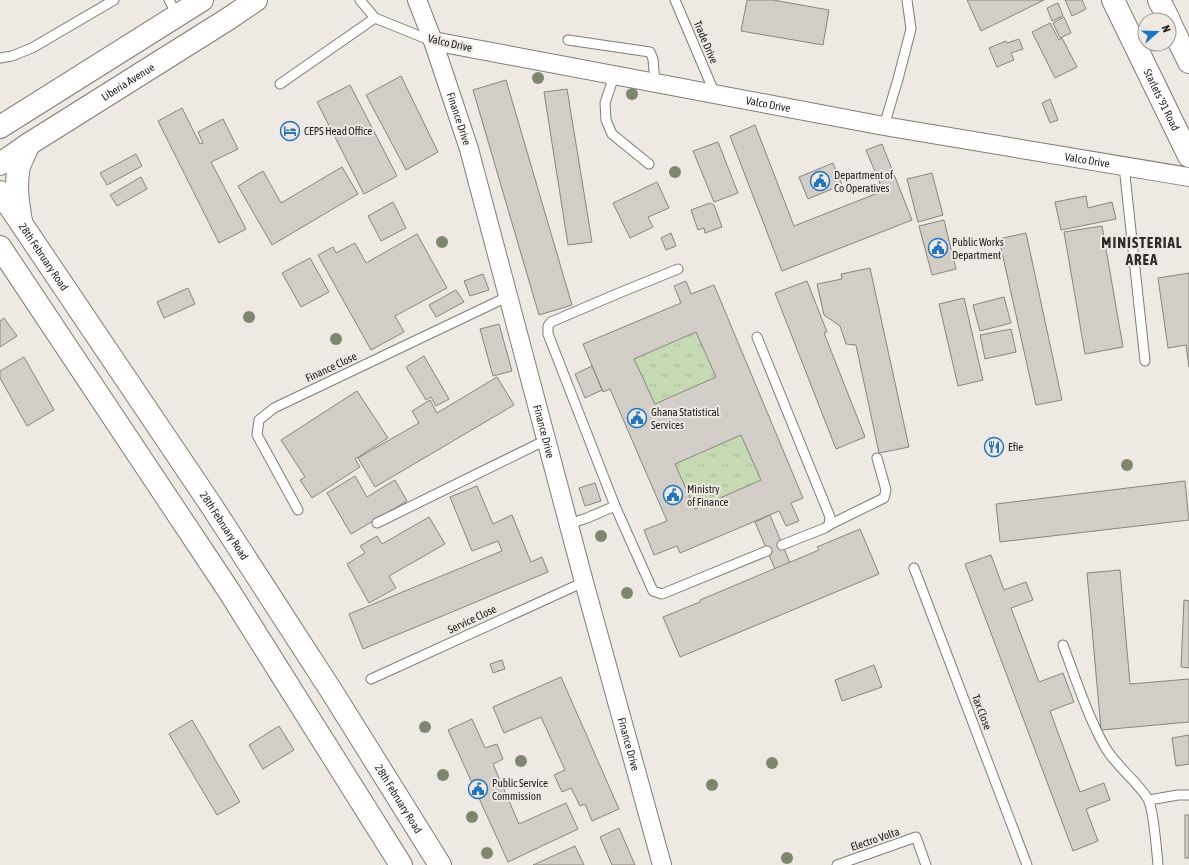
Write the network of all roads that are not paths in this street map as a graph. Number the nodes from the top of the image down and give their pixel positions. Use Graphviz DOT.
graph roads {
  1 [pos="114,0"];
  2 [pos="202,0"];
  3 [pos="256,0"];
  4 [pos="360,0"];
  5 [pos="417,0"];
  6 [pos="675,0"];
  7 [pos="907,0"];
  8 [pos="1113,0"];
  9 [pos="1159,0"];
  10 [pos="173,7"];
  11 [pos="1165,12"];
  12 [pos="375,18"];
  13 [pos="1177,37"];
  14 [pos="568,40"];
  15 [pos="433,41"];
  16 [pos="0,58"];
  17 [pos="1189,62"];
  18 [pos="614,76"];
  19 [pos="655,83"];
  20 [pos="280,84"];
  21 [pos="715,94"];
  22 [pos="22,113"];
  23 [pos="0,117"];
  24 [pos="1170,118"];
  25 [pos="0,126"];
  26 [pos="884,126"];
  27 [pos="1189,131"];
  28 [pos="29,144"];
  29 [pos="1189,156"];
  30 [pos="0,164"];
  31 [pos="649,164"];
  32 [pos="1124,166"];
  33 [pos="1189,177"];
  34 [pos="0,192"];
  35 [pos="21,224"];
  36 [pos="0,247"];
  37 [pos="678,269"];
  38 [pos="507,297"];
  39 [pos="757,337"];
  40 [pos="1145,361"];
  41 [pos="546,440"];
  42 [pos="877,458"];
  43 [pos="615,506"];
  44 [pos="298,510"];
  45 [pos="377,523"];
  46 [pos="569,524"];
  47 [pos="829,525"];
  48 [pos="782,545"];
  49 [pos="767,551"];
  50 [pos="914,568"];
  51 [pos="584,582"];
  52 [pos="1063,645"];
  53 [pos="371,679"];
  54 [pos="1189,795"];
  55 [pos="1149,800"];
  56 [pos="401,865"];
  57 [pos="440,865"];
  58 [pos="662,865"];
  59 [pos="836,865"];
  60 [pos="926,865"];
  61 [pos="1027,865"];
  62 [pos="1158,865"];
  1 -- 16 [label="lane"];
  2 -- 10 [label="main road"];
  3 -- 28 [label="main road, Liberia Avenue"];
  4 -- 12 [label="lane, Valco Drive"];
  5 -- 15 [label="street, Finance Drive"];
  6 -- 21 [label="lane, Trade Drive"];
  7 -- 26 [label="lane"];
  8 -- 24 [label="main road, Starlets '91 Road"];
  9 -- 11 [label="main road"];
  10 -- 22 [label="main road"];
  12 -- 15 [label="lane, Valco Drive"];
  12 -- 20 [label="lane"];
  13 -- 17 [label="main road"];
  14 -- 19 [label="lane"];
  15 -- 18 [label="street, Valco Drive"];
  15 -- 38 [label="street, Finance Drive"];
  18 -- 19 [label="street, Valco Drive"];
  18 -- 31 [label="lane"];
  19 -- 21 [label="street, Valco Drive"];
  21 -- 26 [label="street, Valco Drive"];
  22 -- 23 [label="main road"];
  22 -- 25 [label="main road"];
  24 -- 27 [label="main road"];
  24 -- 29 [label="main road, Starlets '91 Road"];
  26 -- 32 [label="street, Valco Drive"];
  28 -- 30 [label="main road, Liberia Avenue"];
  28 -- 35 [label="main road"];
  32 -- 33 [label="street, Valco Drive"];
  32 -- 40 [label="lane"];
  34 -- 35 [label="main road, 28th February Road"];
  35 -- 57 [label="main road, 28th February Road"];
  36 -- 56 [label="main road"];
  37 -- 43 [label="lane"];
  38 -- 41 [label="street, Finance Drive"];
  38 -- 44 [label="lane, Finance Close"];
  39 -- 47 [label="lane"];
  41 -- 45 [label="lane"];
  41 -- 46 [label="street, Finance Drive"];
  42 -- 47 [label="lane"];
  43 -- 46 [label="lane"];
  43 -- 49 [label="lane"];
  46 -- 51 [label="street, Finance Drive"];
  47 -- 48 [label="lane"];
  50 -- 61 [label="lane, Tax Close"];
  51 -- 53 [label="lane, Service Close"];
  51 -- 58 [label="street, Finance Drive"];
  52 -- 55 [label="lane"];
  54 -- 55 [label="lane"];
  55 -- 62 [label="lane"];
  59 -- 60 [label="lane, Electro Volta"];
}
